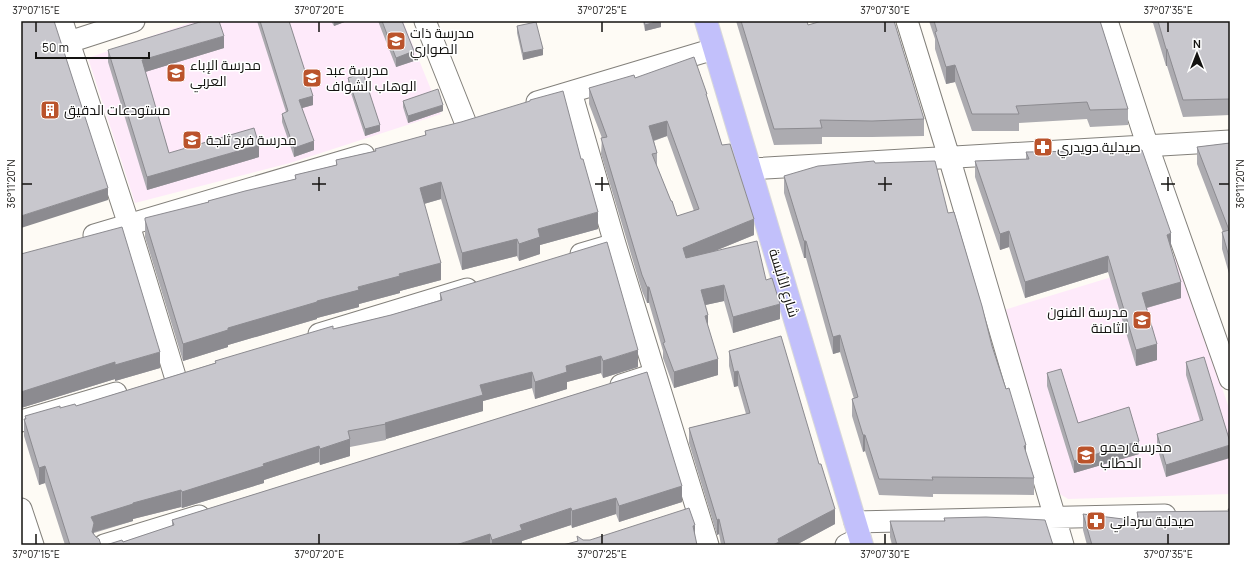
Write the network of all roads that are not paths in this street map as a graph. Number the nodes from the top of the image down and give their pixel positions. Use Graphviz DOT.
graph roads {
  1 [pos="62,21"];
  2 [pos="134,21"];
  3 [pos="425,21"];
  4 [pos="706,21"];
  5 [pos="907,21"];
  6 [pos="1107,21"];
  7 [pos="69,42"];
  8 [pos="714,49"];
  9 [pos="571,92"];
  10 [pos="519,108"];
  11 [pos="445,130"];
  12 [pos="1230,141"];
  13 [pos="1148,147"];
  14 [pos="379,150"];
  15 [pos="949,157"];
  16 [pos="750,169"];
  17 [pos="129,225"];
  18 [pos="79,240"];
  19 [pos="615,244"];
  20 [pos="564,259"];
  21 [pos="483,284"];
  22 [pos="297,340"];
  23 [pos="655,374"];
  24 [pos="176,376"];
  25 [pos="1230,379"];
  26 [pos="131,389"];
  27 [pos="603,391"];
  28 [pos="21,421"];
  29 [pos="21,509"];
  30 [pos="218,510"];
  31 [pos="1182,514"];
  32 [pos="1055,517"];
  33 [pos="856,538"];
  34 [pos="33,545"];
  35 [pos="104,545"];
  36 [pos="708,545"];
  37 [pos="1064,545"];
  1 -- 7 [label="street"];
  2 -- 7 [label="street"];
  3 -- 11 [label="street"];
  4 -- 8 [label="main road, شارع الألبسة"];
  5 -- 15 [label="street"];
  6 -- 13 [label="street"];
  7 -- 17 [label="street"];
  8 -- 9 [label="street"];
  8 -- 16 [label="main road, شارع الألبسة"];
  9 -- 10 [label="street"];
  9 -- 19 [label="street"];
  12 -- 13 [label="street"];
  13 -- 15 [label="street"];
  13 -- 25 [label="street"];
  14 -- 17 [label="street"];
  15 -- 16 [label="street"];
  15 -- 32 [label="street"];
  16 -- 33 [label="main road, شارع الألبسة"];
  17 -- 18 [label="street"];
  17 -- 24 [label="street"];
  19 -- 20 [label="street"];
  19 -- 23 [label="street"];
  21 -- 22 [label="street"];
  23 -- 27 [label="street"];
  23 -- 36 [label="street"];
  26 -- 28 [label="street"];
  29 -- 34 [label="street"];
  30 -- 35 [label="street"];
  31 -- 32 [label="street"];
  32 -- 33 [label="street"];
  32 -- 37 [label="street"];
}
